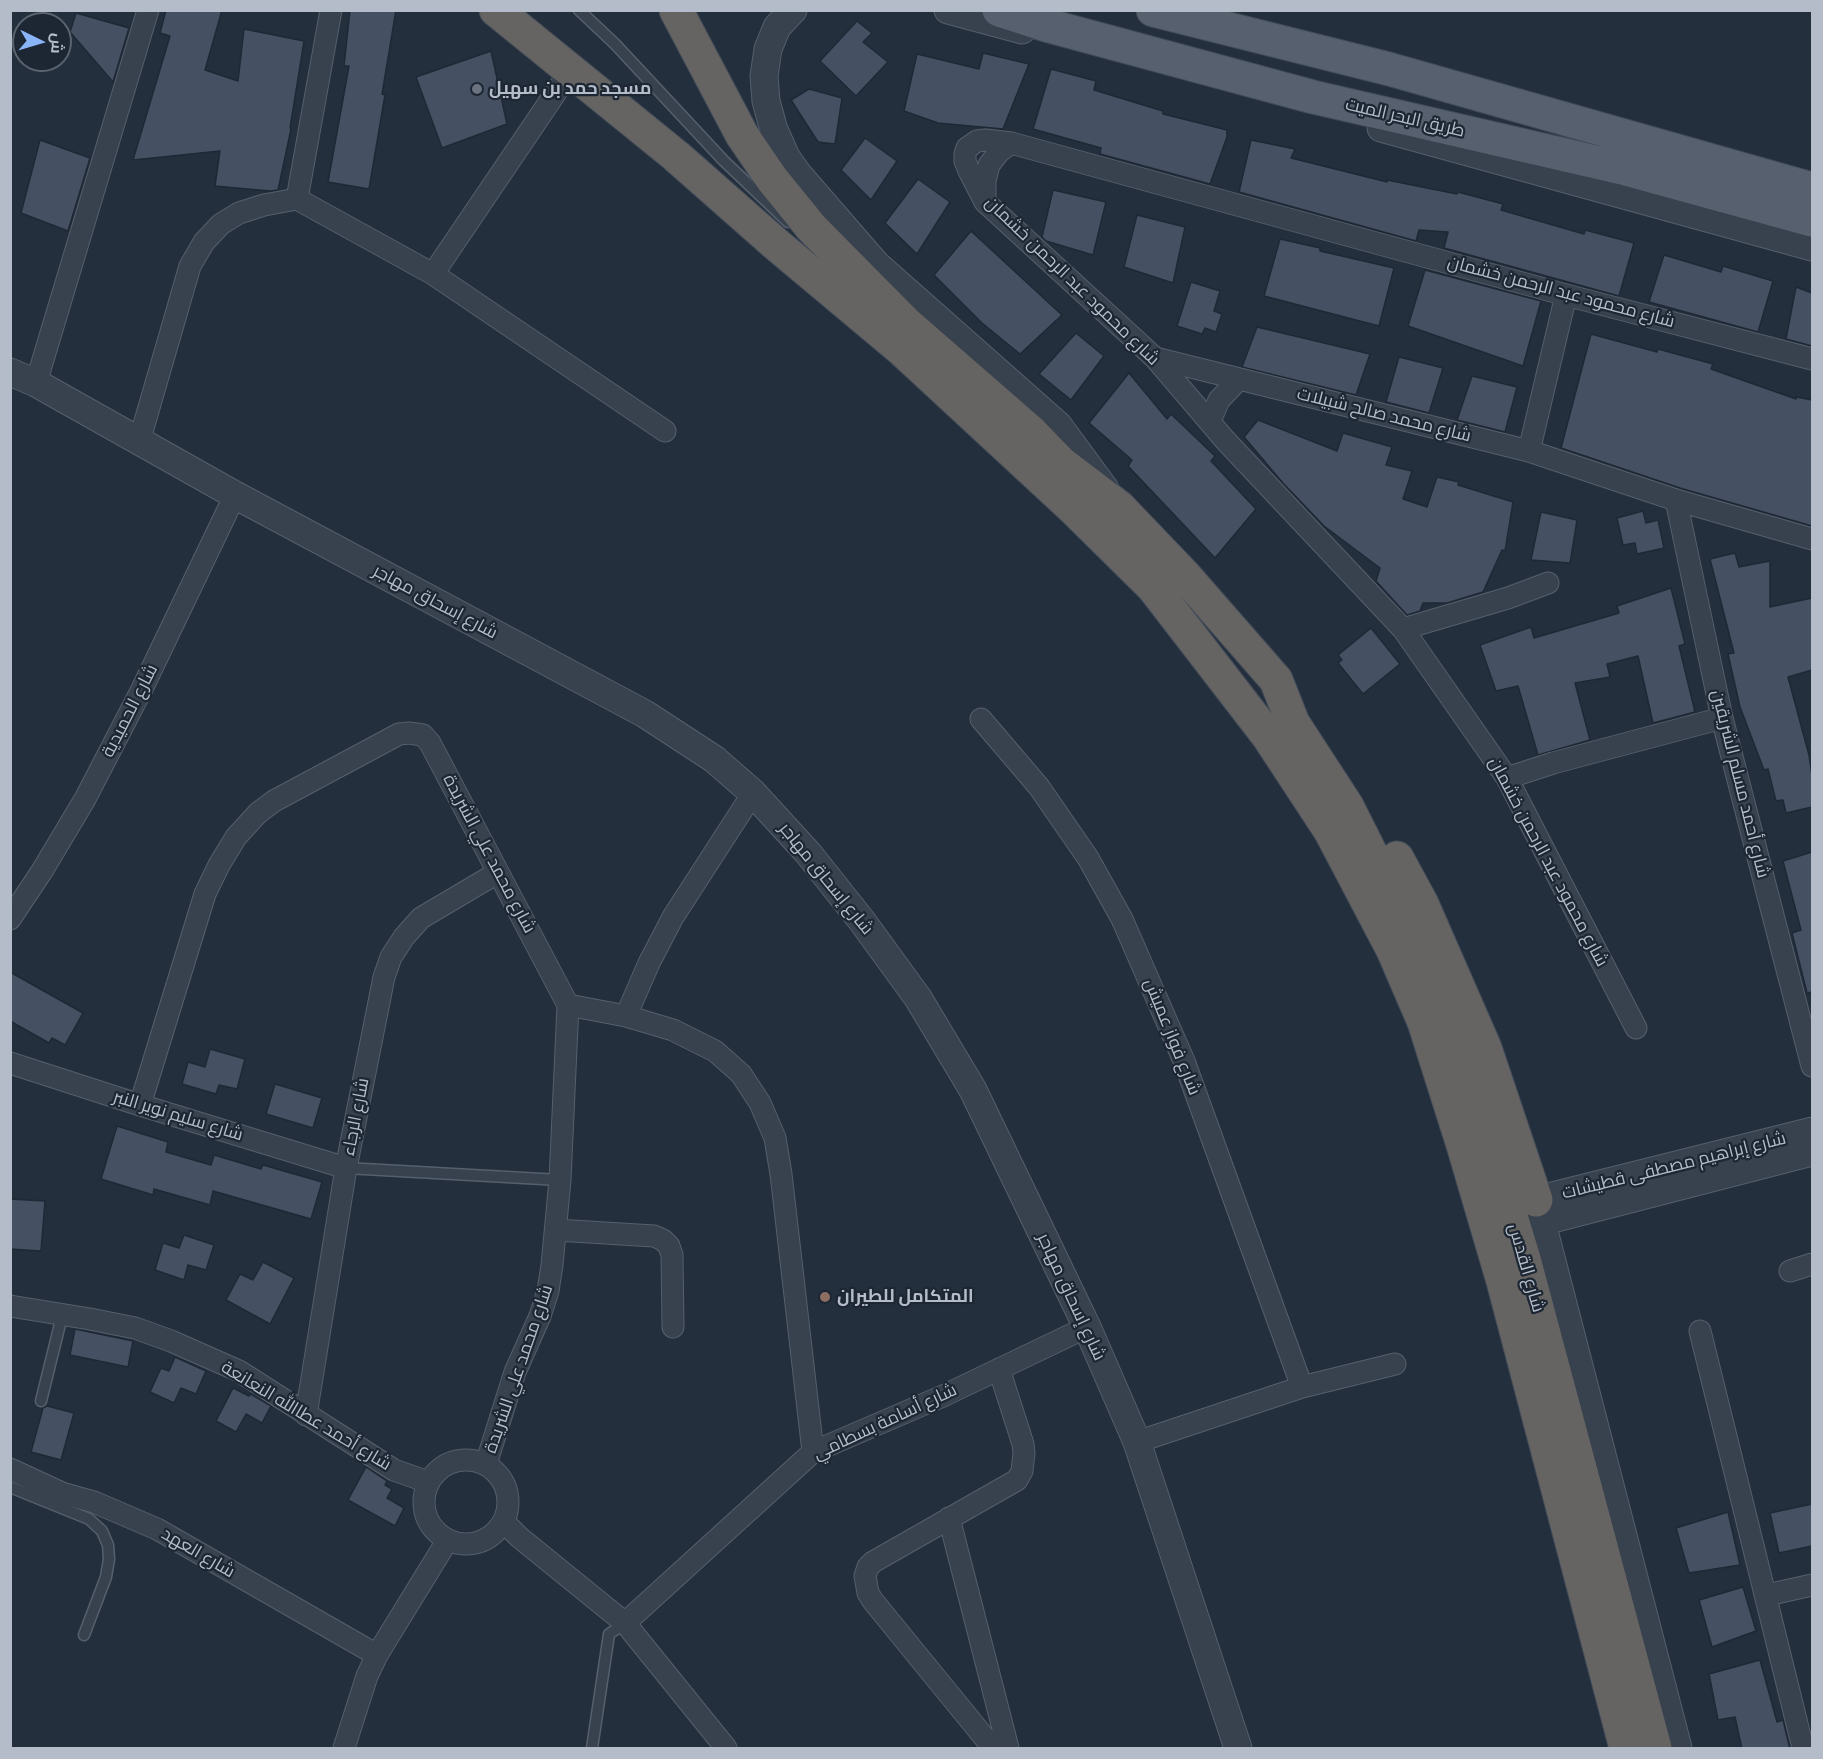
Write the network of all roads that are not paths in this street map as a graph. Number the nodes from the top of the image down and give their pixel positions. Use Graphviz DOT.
graph roads {
  1 [pos="148,10"];
  2 [pos="331,10"];
  3 [pos="496,10"];
  4 [pos="579,10"];
  5 [pos="676,10"];
  6 [pos="793,10"];
  7 [pos="948,10"];
  8 [pos="999,10"];
  9 [pos="1153,10"];
  10 [pos="571,70"];
  11 [pos="1812,189"];
  12 [pos="297,199"];
  13 [pos="1812,220"];
  14 [pos="1812,247"];
  15 [pos="433,274"];
  16 [pos="877,294"];
  17 [pos="1566,295"];
  18 [pos="1155,358"];
  19 [pos="1812,359"];
  20 [pos="10,372"];
  21 [pos="1239,379"];
  22 [pos="36,383"];
  23 [pos="1210,420"];
  24 [pos="665,431"];
  25 [pos="139,442"];
  26 [pos="1530,452"];
  27 [pos="236,495"];
  28 [pos="1676,500"];
  29 [pos="1119,507"];
  30 [pos="1812,539"];
  31 [pos="1548,583"];
  32 [pos="1403,629"];
  33 [pos="1276,680"];
  34 [pos="1722,718"];
  35 [pos="981,719"];
  36 [pos="1507,778"];
  37 [pos="753,793"];
  38 [pos="1339,819"];
  39 [pos="497,873"];
  40 [pos="10,919"];
  41 [pos="568,1005"];
  42 [pos="626,1016"];
  43 [pos="1636,1029"];
  44 [pos="10,1063"];
  45 [pos="1812,1066"];
  46 [pos="140,1106"];
  47 [pos="1812,1131"];
  48 [pos="1812,1152"];
  49 [pos="346,1168"];
  50 [pos="560,1180"];
  51 [pos="1539,1211"];
  52 [pos="556,1230"];
  53 [pos="1812,1264"];
  54 [pos="1790,1271"];
  55 [pos="10,1306"];
  56 [pos="62,1316"];
  57 [pos="1087,1326"];
  58 [pos="673,1327"];
  59 [pos="1700,1331"];
  60 [pos="1395,1364"];
  61 [pos="999,1369"];
  62 [pos="1302,1387"];
  63 [pos="40,1401"];
  64 [pos="306,1415"];
  65 [pos="1137,1442"];
  66 [pos="813,1452"];
  67 [pos="486,1464"];
  68 [pos="10,1469"];
  69 [pos="428,1482"];
  70 [pos="10,1488"];
  71 [pos="33,1488"];
  72 [pos="949,1518"];
  73 [pos="504,1522"];
  74 [pos="447,1541"];
  75 [pos="1812,1585"];
  76 [pos="1767,1595"];
  77 [pos="625,1623"];
  78 [pos="84,1635"];
  79 [pos="377,1655"];
  80 [pos="344,1749"];
  81 [pos="592,1749"];
  82 [pos="726,1749"];
  83 [pos="993,1749"];
  84 [pos="1008,1749"];
  85 [pos="1238,1749"];
  86 [pos="1626,1749"];
  87 [pos="1655,1749"];
  88 [pos="1678,1749"];
  89 [pos="1803,1749"];
  1 -- 22 [label="street"];
  2 -- 12 [label="street"];
  3 -- 10 [label="highway"];
  4 -- 16 [label="lane"];
  5 -- 16 [label="highway"];
  6 -- 29 [label="street"];
  7 -- 14 [label="street"];
  8 -- 13 [label="main road, طريق البحر الميت"];
  9 -- 11 [label="main road"];
  10 -- 15 [label="street"];
  10 -- 38 [label="highway"];
  12 -- 15 [label="street"];
  12 -- 25 [label="street"];
  15 -- 24 [label="street"];
  16 -- 29 [label="highway"];
  17 -- 18 [label="street, شارع محمود عبد الرحمن خشمان"];
  17 -- 19 [label="street, شارع محمود عبد الرحمن خشمان"];
  17 -- 26 [label="street"];
  18 -- 21 [label="street, شارع محمد صالح شبيلات"];
  18 -- 23 [label="street, شارع محمود عبد الرحمن خشمان"];
  20 -- 22 [label="street, شارع إسحاق مهاجر"];
  21 -- 23 [label="street"];
  21 -- 26 [label="street, شارع محمد صالح شبيلات"];
  22 -- 25 [label="street, شارع إسحاق مهاجر"];
  23 -- 32 [label="street, شارع محمود عبد الرحمن خشمان"];
  25 -- 27 [label="street, شارع إسحاق مهاجر"];
  26 -- 28 [label="street, شارع محمد صالح شبيلات"];
  27 -- 37 [label="street, شارع إسحاق مهاجر"];
  27 -- 40 [label="street, شارع الحميدية"];
  28 -- 30 [label="street, شارع محمد صالح شبيلات"];
  28 -- 34 [label="street, شارع أحمد مسلم الشريقين"];
  29 -- 33 [label="highway"];
  31 -- 32 [label="street"];
  32 -- 36 [label="street, شارع محمود عبد الرحمن خشمان"];
  33 -- 38 [label="highway"];
  33 -- 51 [label="highway"];
  34 -- 36 [label="street"];
  34 -- 45 [label="street, شارع أحمد مسلم الشريقين"];
  35 -- 62 [label="street, شارع فواز عميش"];
  36 -- 43 [label="street, شارع محمود عبد الرحمن خشمان"];
  37 -- 42 [label="street"];
  37 -- 57 [label="street, شارع إسحاق مهاجر"];
  38 -- 86 [label="highway, شارع القدس"];
  38 -- 87 [label="highway, شارع القدس"];
  39 -- 41 [label="street, شارع محمد علي الشريدة"];
  39 -- 46 [label="street, شارع محمد علي الشريدة"];
  39 -- 49 [label="street, شارع الرجاء"];
  41 -- 42 [label="street"];
  41 -- 50 [label="street, شارع محمد علي الشريدة"];
  42 -- 66 [label="street"];
  44 -- 46 [label="street, شارع سليم نوير النبر"];
  46 -- 49 [label="street, شارع سليم نوير النبر"];
  47 -- 51 [label="street, شارع إبراهيم مصطفى قطيشات"];
  48 -- 51 [label="street, شارع إبراهيم مصطفى قطيشات"];
  49 -- 50 [label="lane"];
  49 -- 64 [label="street, شارع الرجاء"];
  50 -- 52 [label="street, شارع محمد علي الشريدة"];
  51 -- 88 [label="street"];
  52 -- 58 [label="street"];
  52 -- 67 [label="street, شارع محمد علي الشريدة"];
  53 -- 54 [label="street"];
  55 -- 56 [label="street, شارع أحمد عطاالله النعانعة"];
  56 -- 63 [label="lane"];
  56 -- 64 [label="street, شارع أحمد عطاالله النعانعة"];
  57 -- 61 [label="street, شارع أسامة بسطامي"];
  57 -- 65 [label="street, شارع إسحاق مهاجر"];
  59 -- 76 [label="street"];
  60 -- 62 [label="street"];
  61 -- 66 [label="street, شارع أسامة بسطامي"];
  61 -- 72 [label="street"];
  62 -- 65 [label="street"];
  64 -- 69 [label="street, شارع أحمد عطاالله النعانعة"];
  65 -- 85 [label="street, شارع إسحاق مهاجر"];
  66 -- 77 [label="street, شارع أسامة بسطامي"];
  67 -- 69 [label="street"];
  67 -- 73 [label="street"];
  68 -- 71 [label="street, شارع العهد"];
  69 -- 74 [label="street"];
  70 -- 71 [label="lane"];
  71 -- 78 [label="lane"];
  71 -- 79 [label="street, شارع العهد"];
  72 -- 83 [label="street"];
  72 -- 84 [label="street"];
  73 -- 74 [label="street"];
  73 -- 77 [label="street"];
  74 -- 79 [label="street"];
  75 -- 76 [label="street"];
  76 -- 89 [label="street"];
  77 -- 81 [label="lane"];
  77 -- 82 [label="street"];
  79 -- 80 [label="street"];
}
